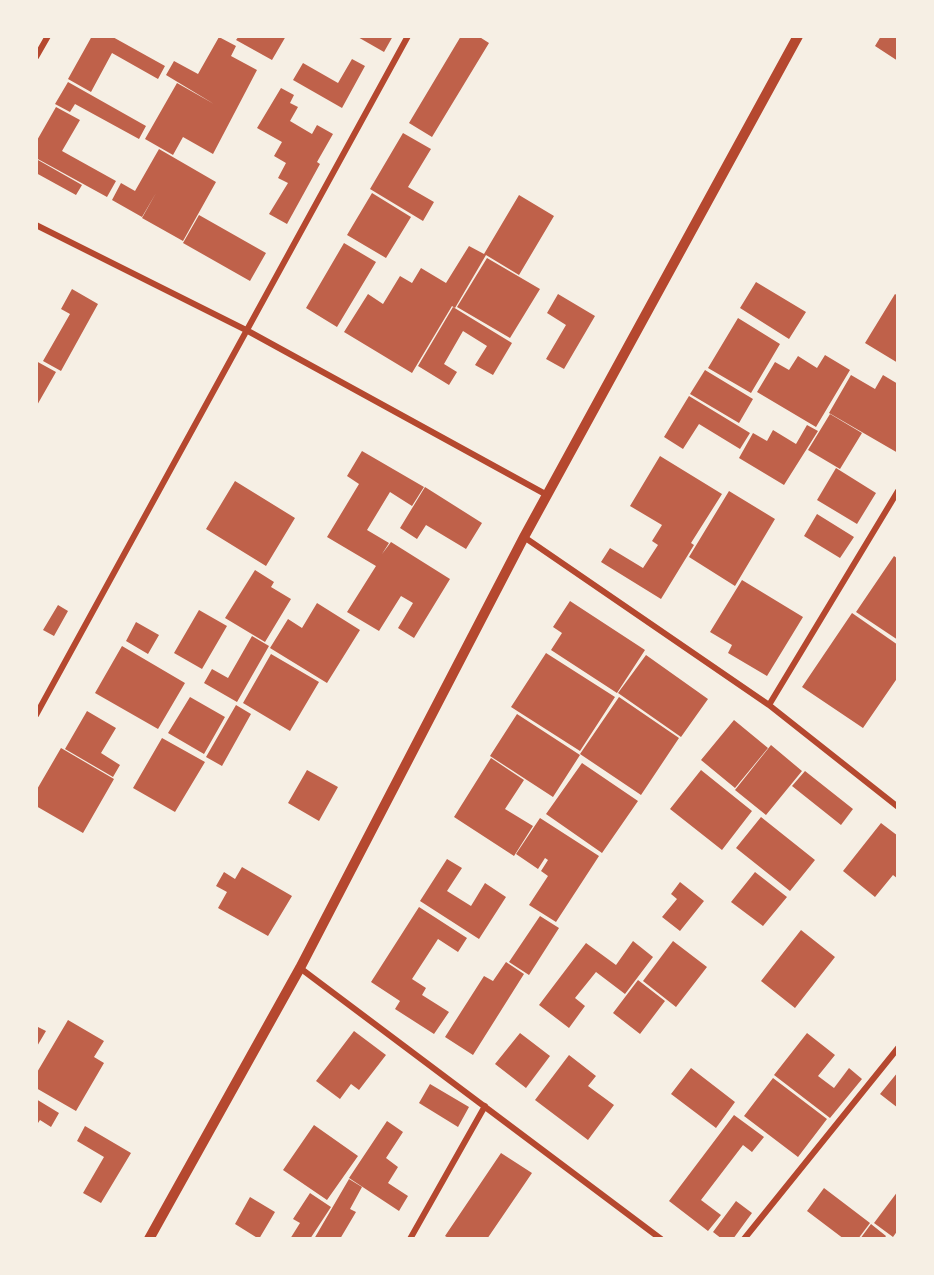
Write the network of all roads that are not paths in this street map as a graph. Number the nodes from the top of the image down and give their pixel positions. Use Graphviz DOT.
graph roads {
  1 [pos="48,36"];
  2 [pos="408,36"];
  3 [pos="798,36"];
  4 [pos="36,57"];
  5 [pos="36,225"];
  6 [pos="248,331"];
  7 [pos="898,491"];
  8 [pos="548,495"];
  9 [pos="524,537"];
  10 [pos="769,705"];
  11 [pos="36,715"];
  12 [pos="898,807"];
  13 [pos="300,968"];
  14 [pos="898,1047"];
  15 [pos="485,1106"];
  16 [pos="150,1239"];
  17 [pos="410,1239"];
  18 [pos="661,1239"];
  19 [pos="744,1239"];
  1 -- 4 [label="street"];
  2 -- 6 [label="street"];
  3 -- 8 [label="street"];
  5 -- 6 [label="street"];
  6 -- 8 [label="street"];
  6 -- 11 [label="street"];
  7 -- 10 [label="street"];
  8 -- 9 [label="street"];
  9 -- 10 [label="street"];
  9 -- 13 [label="street"];
  10 -- 12 [label="street"];
  13 -- 15 [label="street"];
  13 -- 16 [label="street"];
  14 -- 19 [label="street"];
  15 -- 17 [label="street"];
  15 -- 18 [label="street"];
}
